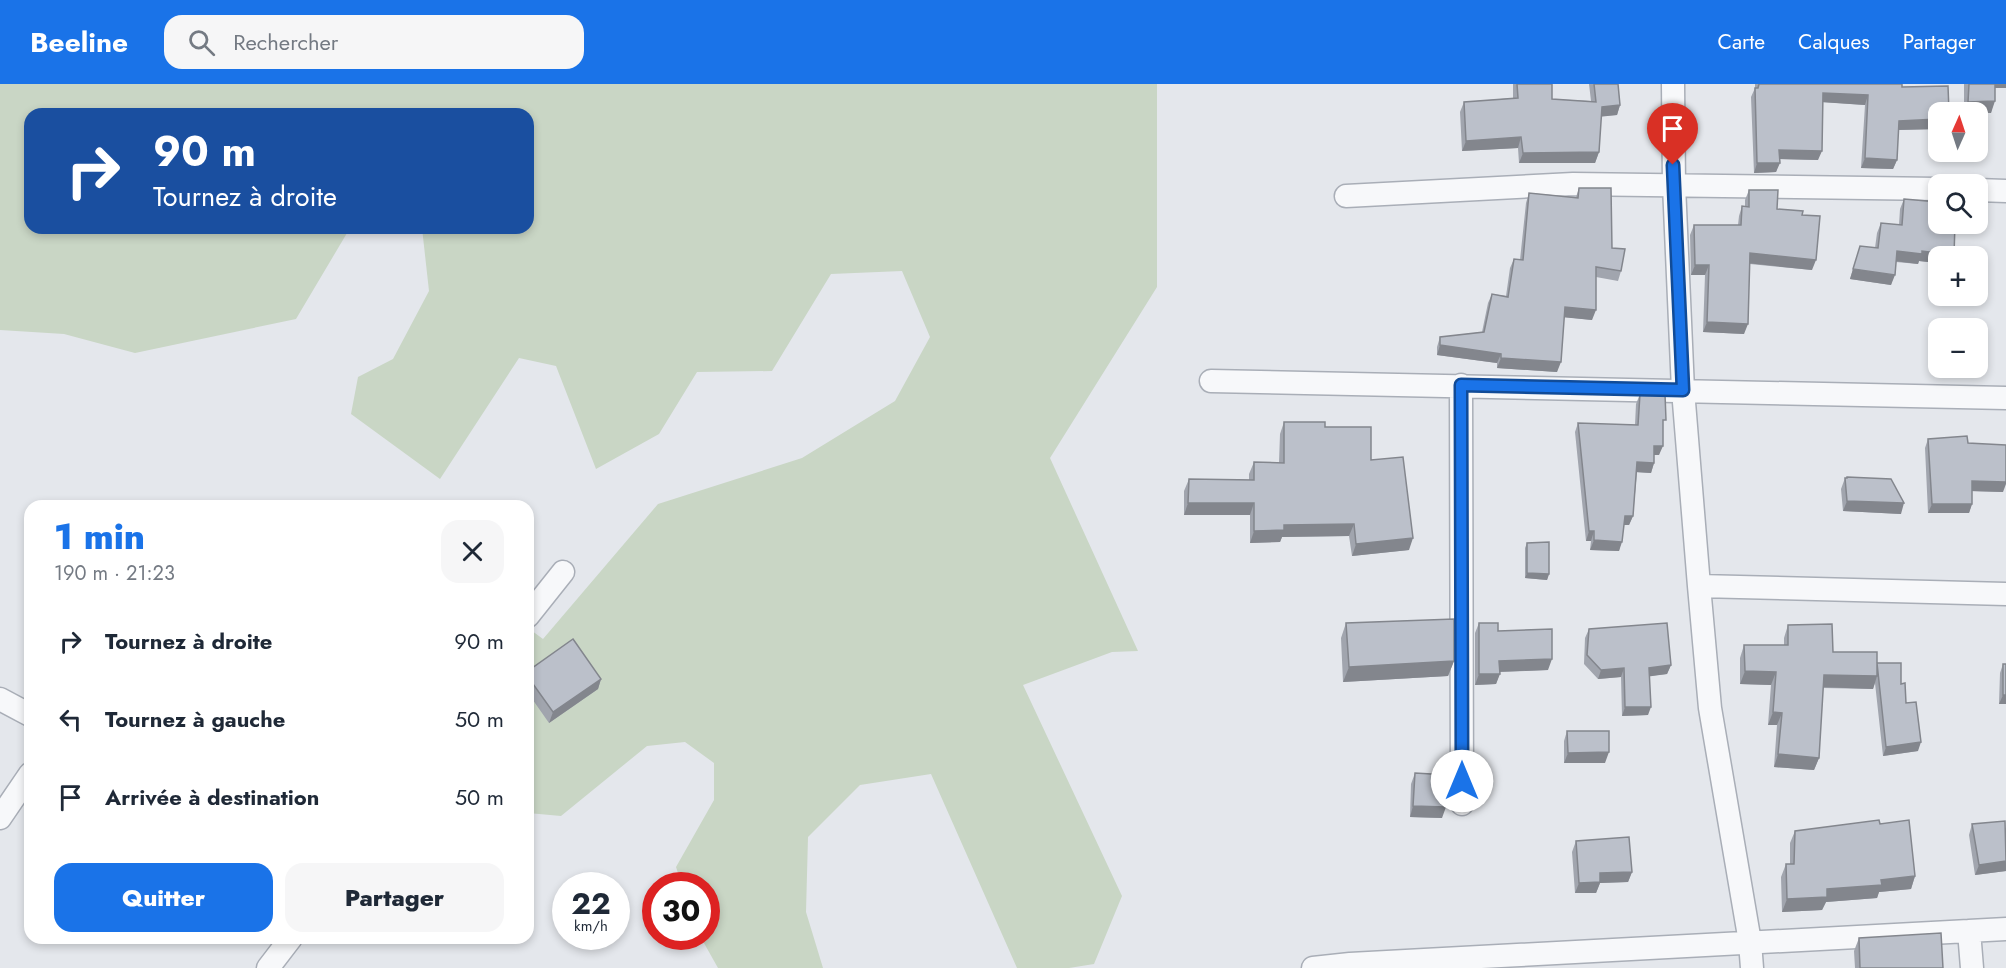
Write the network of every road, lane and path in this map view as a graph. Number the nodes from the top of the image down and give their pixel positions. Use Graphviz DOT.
graph roads {
  1 [pos="1673,84"];
  2 [pos="1674,185"];
  3 [pos="1928,189"];
  4 [pos="1988,190"];
  5 [pos="2006,191"];
  6 [pos="1346,196"];
  7 [pos="1211,381"];
  8 [pos="1461,385"];
  9 [pos="1683,390"];
  10 [pos="2006,398"];
  11 [pos="563,572"];
  12 [pos="1699,586"];
  13 [pos="2006,594"];
  14 [pos="534,608"];
  15 [pos="0,699"];
  16 [pos="24,712"];
  17 [pos="24,783"];
  18 [pos="1462,804"];
  19 [pos="0,818"];
  20 [pos="2006,929"];
  21 [pos="1969,931"];
  22 [pos="1750,942"];
  23 [pos="286,944"];
  24 [pos="268,968"];
  25 [pos="1313,968"];
  26 [pos="1752,968"];
  27 [pos="1972,968"];
  1 -- 2 [label="street"];
  2 -- 3 [label="street"];
  2 -- 6 [label="street"];
  2 -- 9 [label="street"];
  4 -- 5 [label="street"];
  7 -- 8 [label="street"];
  8 -- 9 [label="street"];
  8 -- 18 [label="street"];
  9 -- 10 [label="street"];
  9 -- 12 [label="street"];
  11 -- 14 [label="street"];
  12 -- 13 [label="street"];
  12 -- 22 [label="street"];
  15 -- 16 [label="street"];
  17 -- 19 [label="street"];
  20 -- 21 [label="street"];
  21 -- 22 [label="street"];
  21 -- 27 [label="street"];
  22 -- 25 [label="street"];
  22 -- 26 [label="street"];
  23 -- 24 [label="street"];
}
